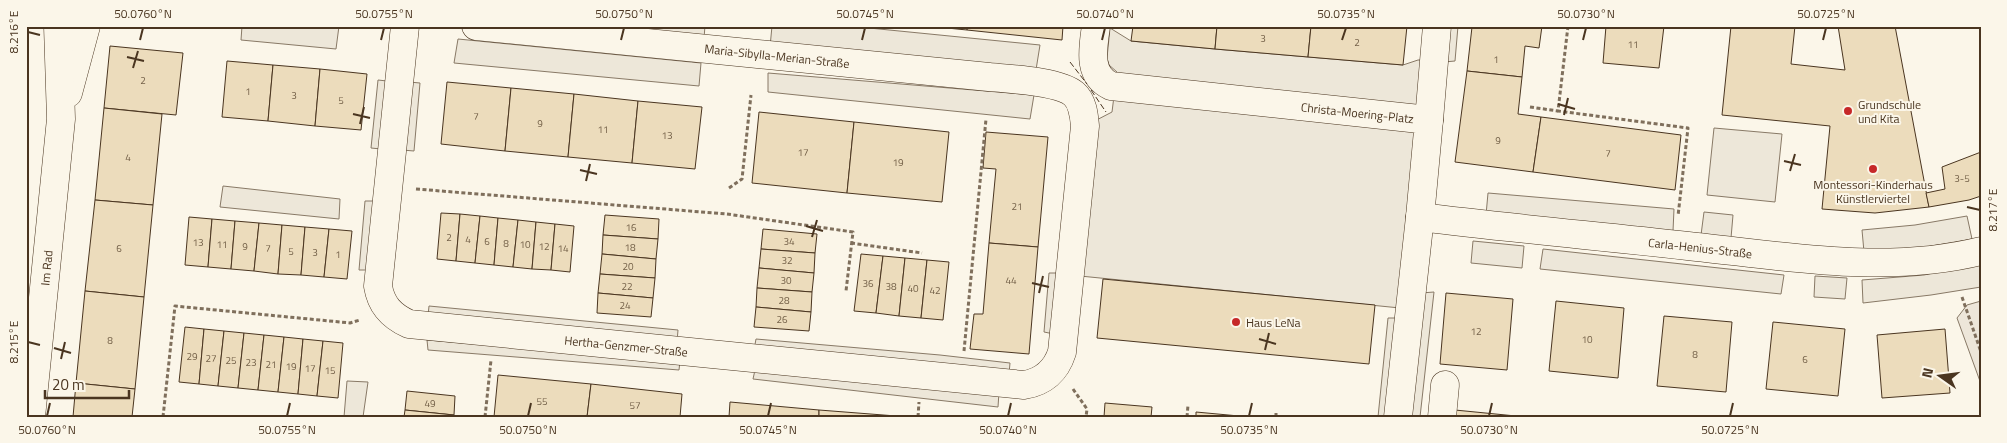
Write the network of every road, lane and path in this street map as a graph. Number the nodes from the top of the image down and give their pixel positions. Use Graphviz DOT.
graph roads {
  1 [pos="58,26"];
  2 [pos="86,26"];
  3 [pos="405,26"];
  4 [pos="476,26"];
  5 [pos="1096,26"];
  6 [pos="1437,26"];
  7 [pos="1568,26"];
  8 [pos="751,95"];
  9 [pos="1530,107"];
  10 [pos="1558,111"];
  11 [pos="61,119"];
  12 [pos="986,119"];
  13 [pos="1429,120"];
  14 [pos="388,186"];
  15 [pos="729,188"];
  16 [pos="1420,217"];
  17 [pos="851,243"];
  18 [pos="1674,244"];
  19 [pos="1981,251"];
  20 [pos="922,253"];
  21 [pos="1070,275"];
  22 [pos="846,291"];
  23 [pos="1962,297"];
  24 [pos="360,320"];
  25 [pos="494,332"];
  26 [pos="1981,352"];
  27 [pos="964,354"];
  28 [pos="1445,385"];
  29 [pos="1071,387"];
  30 [pos="920,399"];
  31 [pos="1188,405"];
  32 [pos="31,417"];
  33 [pos="163,417"];
  34 [pos="485,417"];
  35 [pos="918,417"];
  36 [pos="1086,417"];
  37 [pos="1187,417"];
  38 [pos="1398,417"];
  39 [pos="1442,417"];
  1 -- 11 [label="street, Im Rad"];
  2 -- 11 [label="street, Im Rad"];
  3 -- 14 [label="street, Hertha-Genzmer-Straße"];
  4 -- 21 [label="street, Maria-Sibylla-Merian-Straße"];
  5 -- 13 [label="street, Christa-Moering-Platz"];
  6 -- 13 [label="street"];
  7 -- 10 [label="path"];
  8 -- 15 [label="path"];
  9 -- 10 [label="path"];
  10 -- 18 [label="path"];
  11 -- 32 [label="street, Im Rad"];
  12 -- 27 [label="path"];
  13 -- 16 [label="street, Christa-Moering-Platz"];
  14 -- 17 [label="path"];
  14 -- 25 [label="street, Hertha-Genzmer-Straße"];
  16 -- 18 [label="street, Carla-Henius-Straße"];
  16 -- 38 [label="street, Christa-Moering-Platz"];
  17 -- 20 [label="path"];
  17 -- 22 [label="path"];
  18 -- 19 [label="street, Carla-Henius-Straße"];
  21 -- 25 [label="street, Hertha-Genzmer-Straße"];
  23 -- 26 [label="path"];
  24 -- 33 [label="path"];
  25 -- 34 [label="path"];
  28 -- 39 [label="street"];
  29 -- 36 [label="path"];
  30 -- 35 [label="path"];
  31 -- 37 [label="path"];
}
